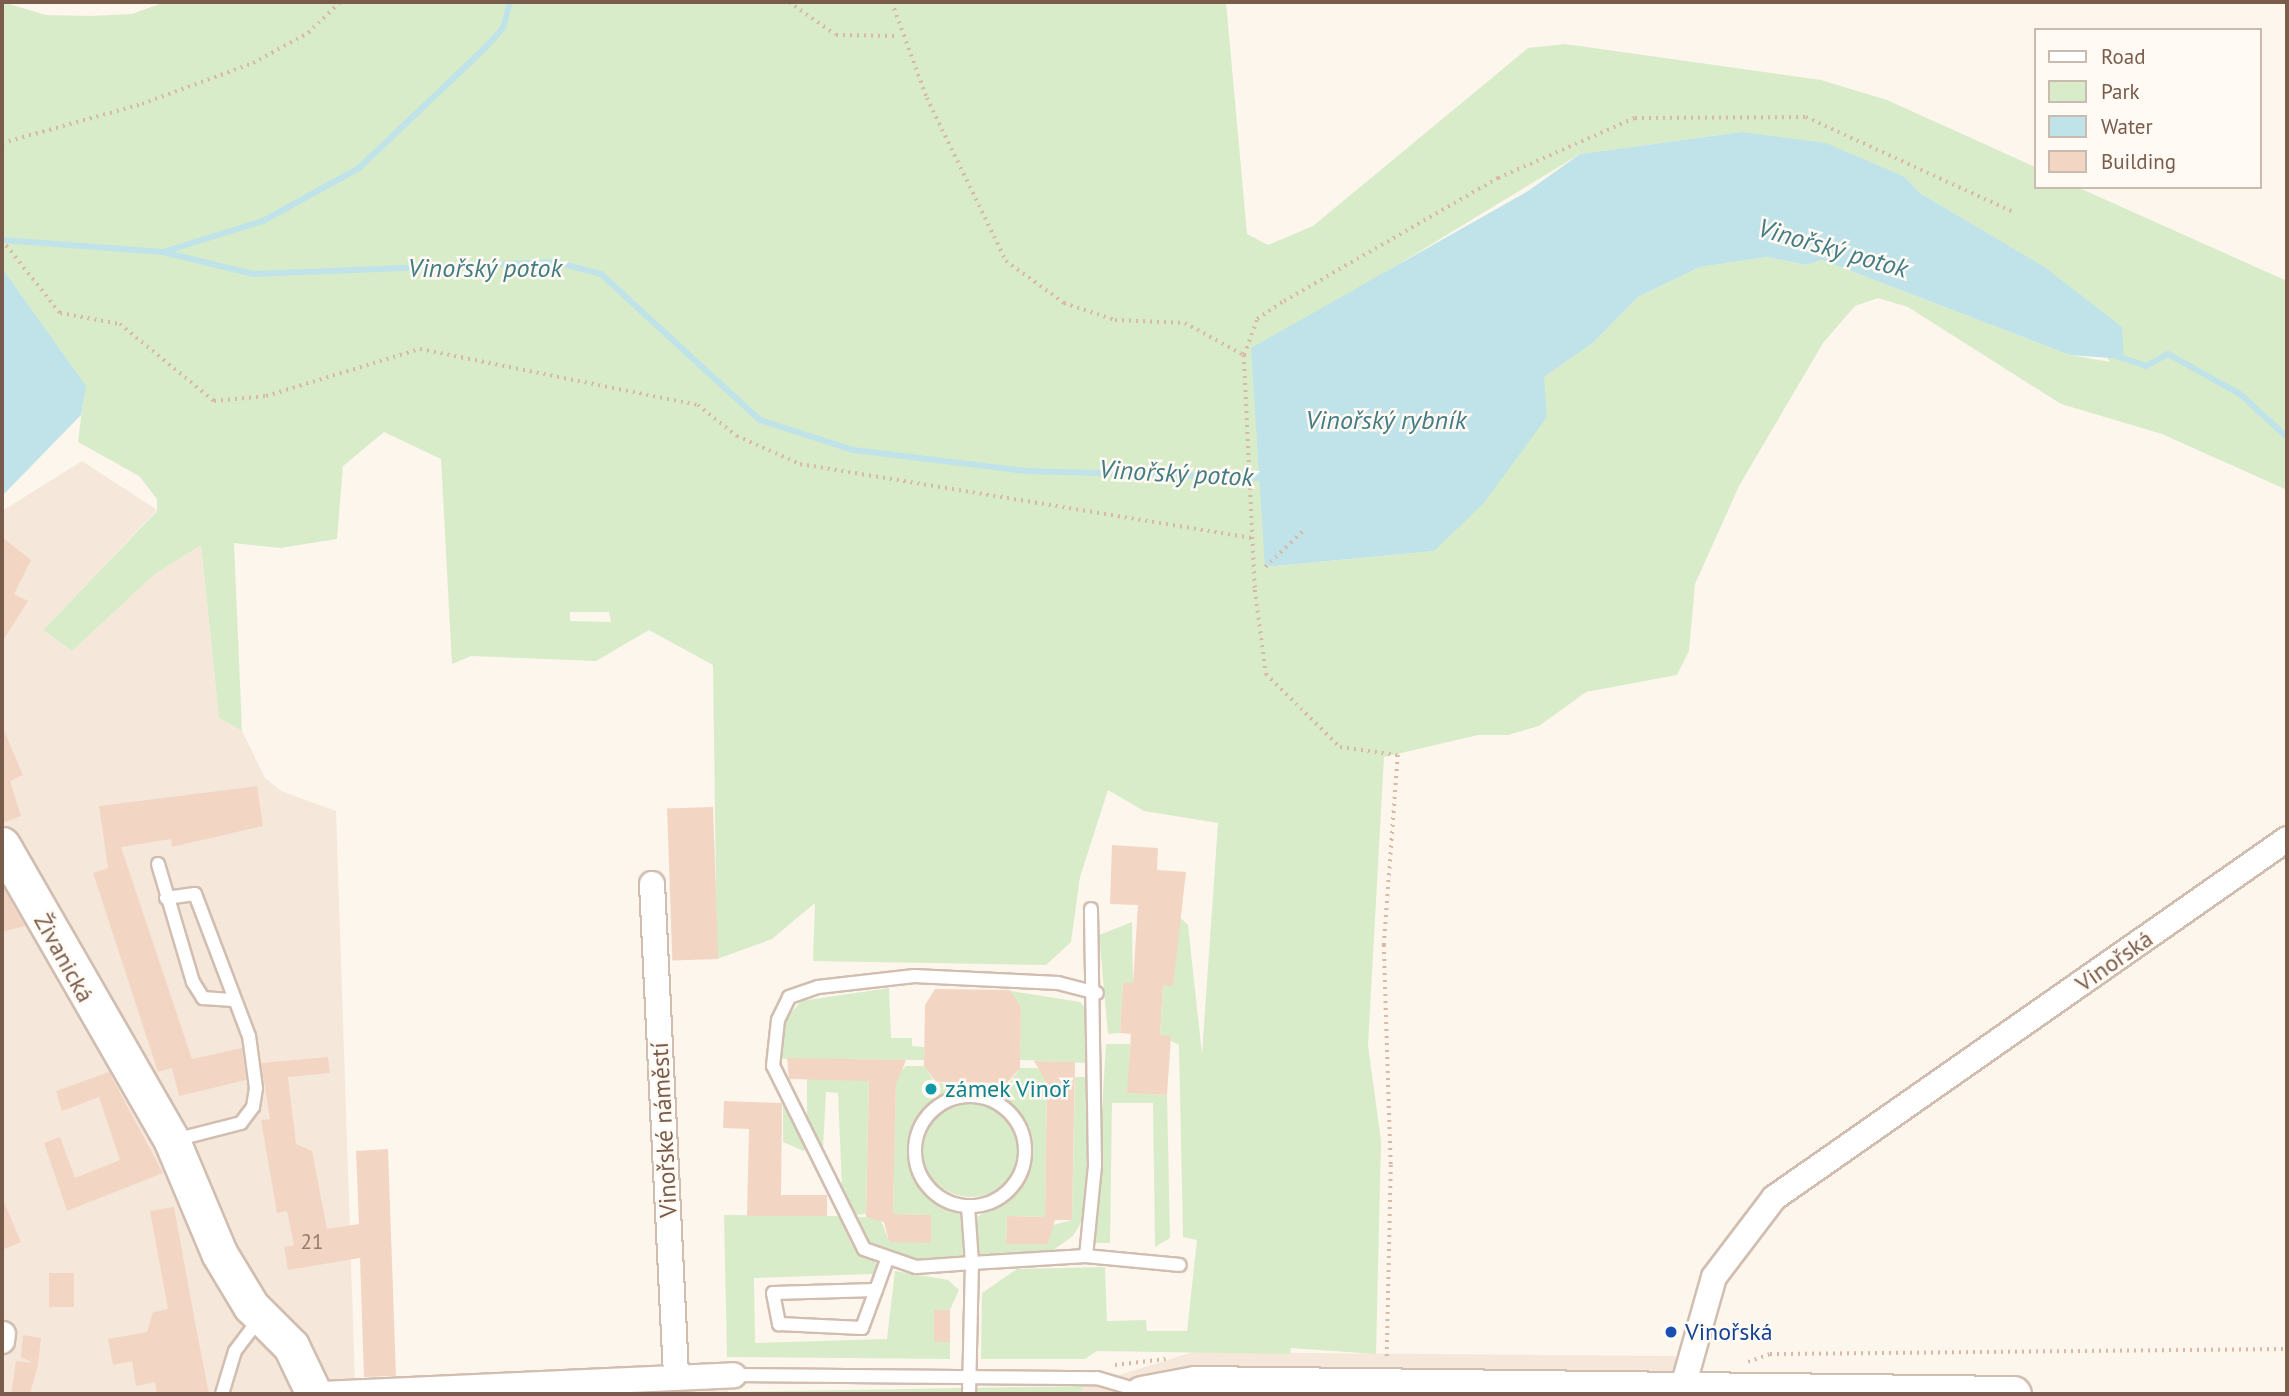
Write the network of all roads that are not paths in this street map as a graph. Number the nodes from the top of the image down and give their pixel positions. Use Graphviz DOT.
graph roads {
  1 [pos="2287,839"];
  2 [pos="2,845"];
  3 [pos="158,864"];
  4 [pos="652,884"];
  5 [pos="166,898"];
  6 [pos="1091,909"];
  7 [pos="1097,993"];
  8 [pos="230,1000"];
  9 [pos="172,1141"];
  10 [pos="968,1206"];
  11 [pos="1086,1256"];
  12 [pos="886,1262"];
  13 [pos="972,1263"];
  14 [pos="1180,1265"];
  15 [pos="876,1290"];
  16 [pos="261,1316"];
  17 [pos="676,1375"];
  18 [pos="734,1375"];
  19 [pos="970,1378"];
  20 [pos="1682,1390"];
  21 [pos="1519,1391"];
  22 [pos="1144,1393"];
  23 [pos="222,1394"];
  24 [pos="314,1394"];
  25 [pos="323,1394"];
  26 [pos="969,1394"];
  27 [pos="2013,1394"];
  1 -- 20 [label="street, Vinořská"];
  2 -- 9 [label="main road, Živanická"];
  3 -- 5 [label="lane"];
  4 -- 17 [label="street, Vinořské náměstí"];
  5 -- 8 [label="lane"];
  5 -- 8 [label="lane"];
  6 -- 7 [label="lane"];
  7 -- 11 [label="lane"];
  7 -- 12 [label="lane"];
  8 -- 9 [label="lane"];
  9 -- 16 [label="main road"];
  10 -- 10 [label="lane"];
  10 -- 13 [label="lane"];
  11 -- 13 [label="lane"];
  11 -- 14 [label="lane"];
  12 -- 13 [label="lane"];
  12 -- 15 [label="lane"];
  13 -- 19 [label="lane"];
  15 -- 15 [label="lane"];
  16 -- 23 [label="lane"];
  16 -- 24 [label="main road"];
  17 -- 18 [label="street"];
  17 -- 25 [label="street"];
  18 -- 19 [label="lane"];
  19 -- 22 [label="lane"];
  19 -- 26 [label="lane"];
  20 -- 21 [label="main road"];
  20 -- 27 [label="main road"];
  21 -- 22 [label="main road"];
}
